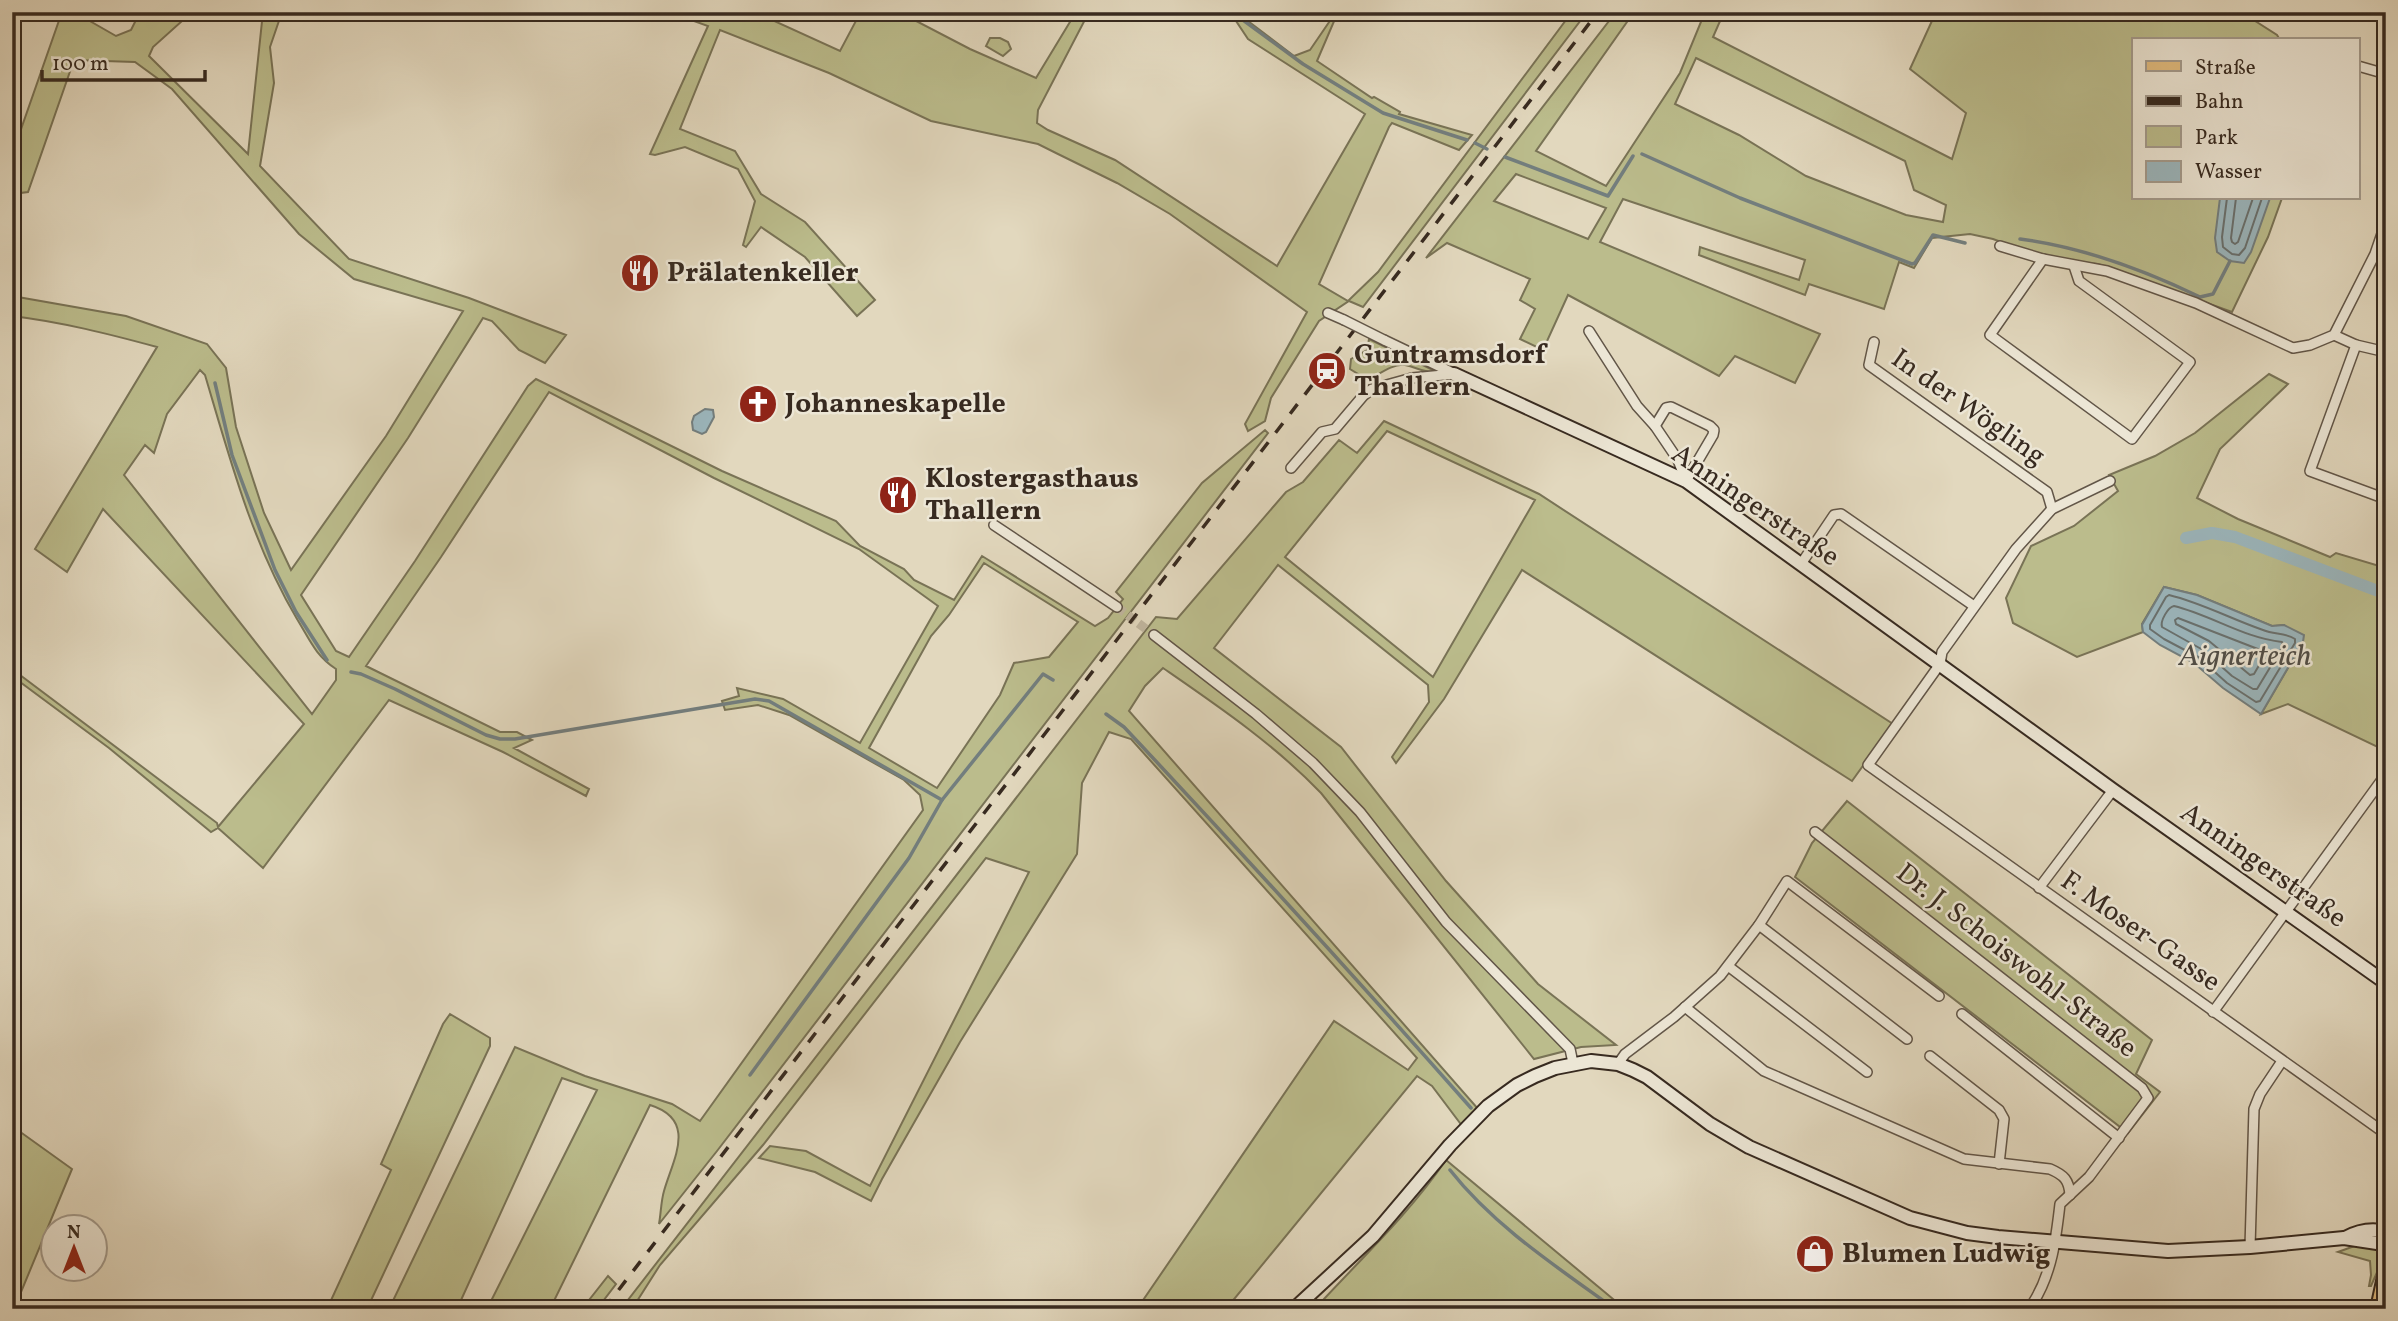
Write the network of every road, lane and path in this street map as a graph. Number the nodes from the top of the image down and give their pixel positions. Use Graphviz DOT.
graph roads {
  1 [pos="2360,67"];
  2 [pos="2386,74"];
  3 [pos="2386,222"];
  4 [pos="2000,246"];
  5 [pos="2043,259"];
  6 [pos="2074,266"];
  7 [pos="1328,313"];
  8 [pos="1590,331"];
  9 [pos="2334,335"];
  10 [pos="1874,342"];
  11 [pos="2356,345"];
  12 [pos="2386,352"];
  13 [pos="1454,374"];
  14 [pos="1655,426"];
  15 [pos="1291,468"];
  16 [pos="1686,481"];
  17 [pos="2110,481"];
  18 [pos="2386,499"];
  19 [pos="2052,509"];
  20 [pos="994,525"];
  21 [pos="1801,564"];
  22 [pos="1974,606"];
  23 [pos="1117,607"];
  24 [pos="1154,635"];
  25 [pos="1940,664"];
  26 [pos="2381,781"];
  27 [pos="2113,790"];
  28 [pos="1815,832"];
  29 [pos="2039,888"];
  30 [pos="2285,912"];
  31 [pos="1759,925"];
  32 [pos="1728,966"];
  33 [pos="2386,983"];
  34 [pos="1939,996"];
  35 [pos="1685,1007"];
  36 [pos="2213,1012"];
  37 [pos="1962,1014"];
  38 [pos="1907,1039"];
  39 [pos="1930,1056"];
  40 [pos="2282,1061"];
  41 [pos="1573,1063"];
  42 [pos="1618,1064"];
  43 [pos="1867,1072"];
  44 [pos="2386,1134"];
  45 [pos="2119,1138"];
  46 [pos="1999,1164"];
  47 [pos="2070,1195"];
  48 [pos="2386,1233"];
  49 [pos="2344,1238"];
  50 [pos="2386,1241"];
  51 [pos="2056,1243"];
  52 [pos="2250,1247"];
  53 [pos="2386,1272"];
  54 [pos="1294,1309"];
  55 [pos="2042,1309"];
  56 [pos="2378,1309"];
  1 -- 2 [label="street"];
  3 -- 9 [label="street"];
  4 -- 5 [label="street"];
  5 -- 6 [label="street"];
  5 -- 6 [label="street"];
  6 -- 9 [label="street"];
  7 -- 13 [label="street, Anningerstraße, bridge"];
  8 -- 14 [label="street"];
  9 -- 11 [label="street"];
  10 -- 19 [label="street, In der Wögling"];
  11 -- 12 [label="street"];
  11 -- 18 [label="street"];
  13 -- 15 [label="street"];
  13 -- 16 [label="street, Anningerstraße"];
  14 -- 16 [label="street"];
  14 -- 16 [label="street"];
  16 -- 21 [label="street, Anningerstraße"];
  17 -- 19 [label="street"];
  19 -- 22 [label="street, In der Wögling"];
  20 -- 23 [label="street"];
  21 -- 22 [label="street"];
  21 -- 25 [label="street, Anningerstraße"];
  22 -- 25 [label="street, In der Wögling"];
  24 -- 41 [label="street"];
  25 -- 27 [label="street, Anningerstraße"];
  25 -- 29 [label="street, F. Moser-Gasse"];
  26 -- 30 [label="street"];
  27 -- 29 [label="street"];
  27 -- 30 [label="street, Anningerstraße"];
  28 -- 45 [label="street, Dr. J. Schoiswohl-Straße"];
  29 -- 36 [label="street, F. Moser-Gasse"];
  30 -- 33 [label="street, Anningerstraße"];
  30 -- 36 [label="street"];
  31 -- 32 [label="street"];
  31 -- 34 [label="street"];
  31 -- 38 [label="street"];
  32 -- 35 [label="street"];
  32 -- 43 [label="street"];
  35 -- 42 [label="street"];
  35 -- 46 [label="street"];
  36 -- 40 [label="street, F. Moser-Gasse"];
  37 -- 45 [label="street"];
  39 -- 46 [label="street"];
  40 -- 44 [label="street, F. Moser-Gasse"];
  40 -- 52 [label="street"];
  41 -- 42 [label="street"];
  41 -- 54 [label="street"];
  42 -- 51 [label="street"];
  45 -- 47 [label="street, Dr. J. Schoiswohl-Straße"];
  46 -- 47 [label="street"];
  47 -- 51 [label="street, Dr. J. Schoiswohl-Straße"];
  48 -- 49 [label="street"];
  49 -- 50 [label="street"];
  49 -- 52 [label="street"];
  51 -- 52 [label="street"];
  51 -- 55 [label="street, Dr. J. Schoiswohl-Straße"];
  53 -- 56 [label="main road"];
}
